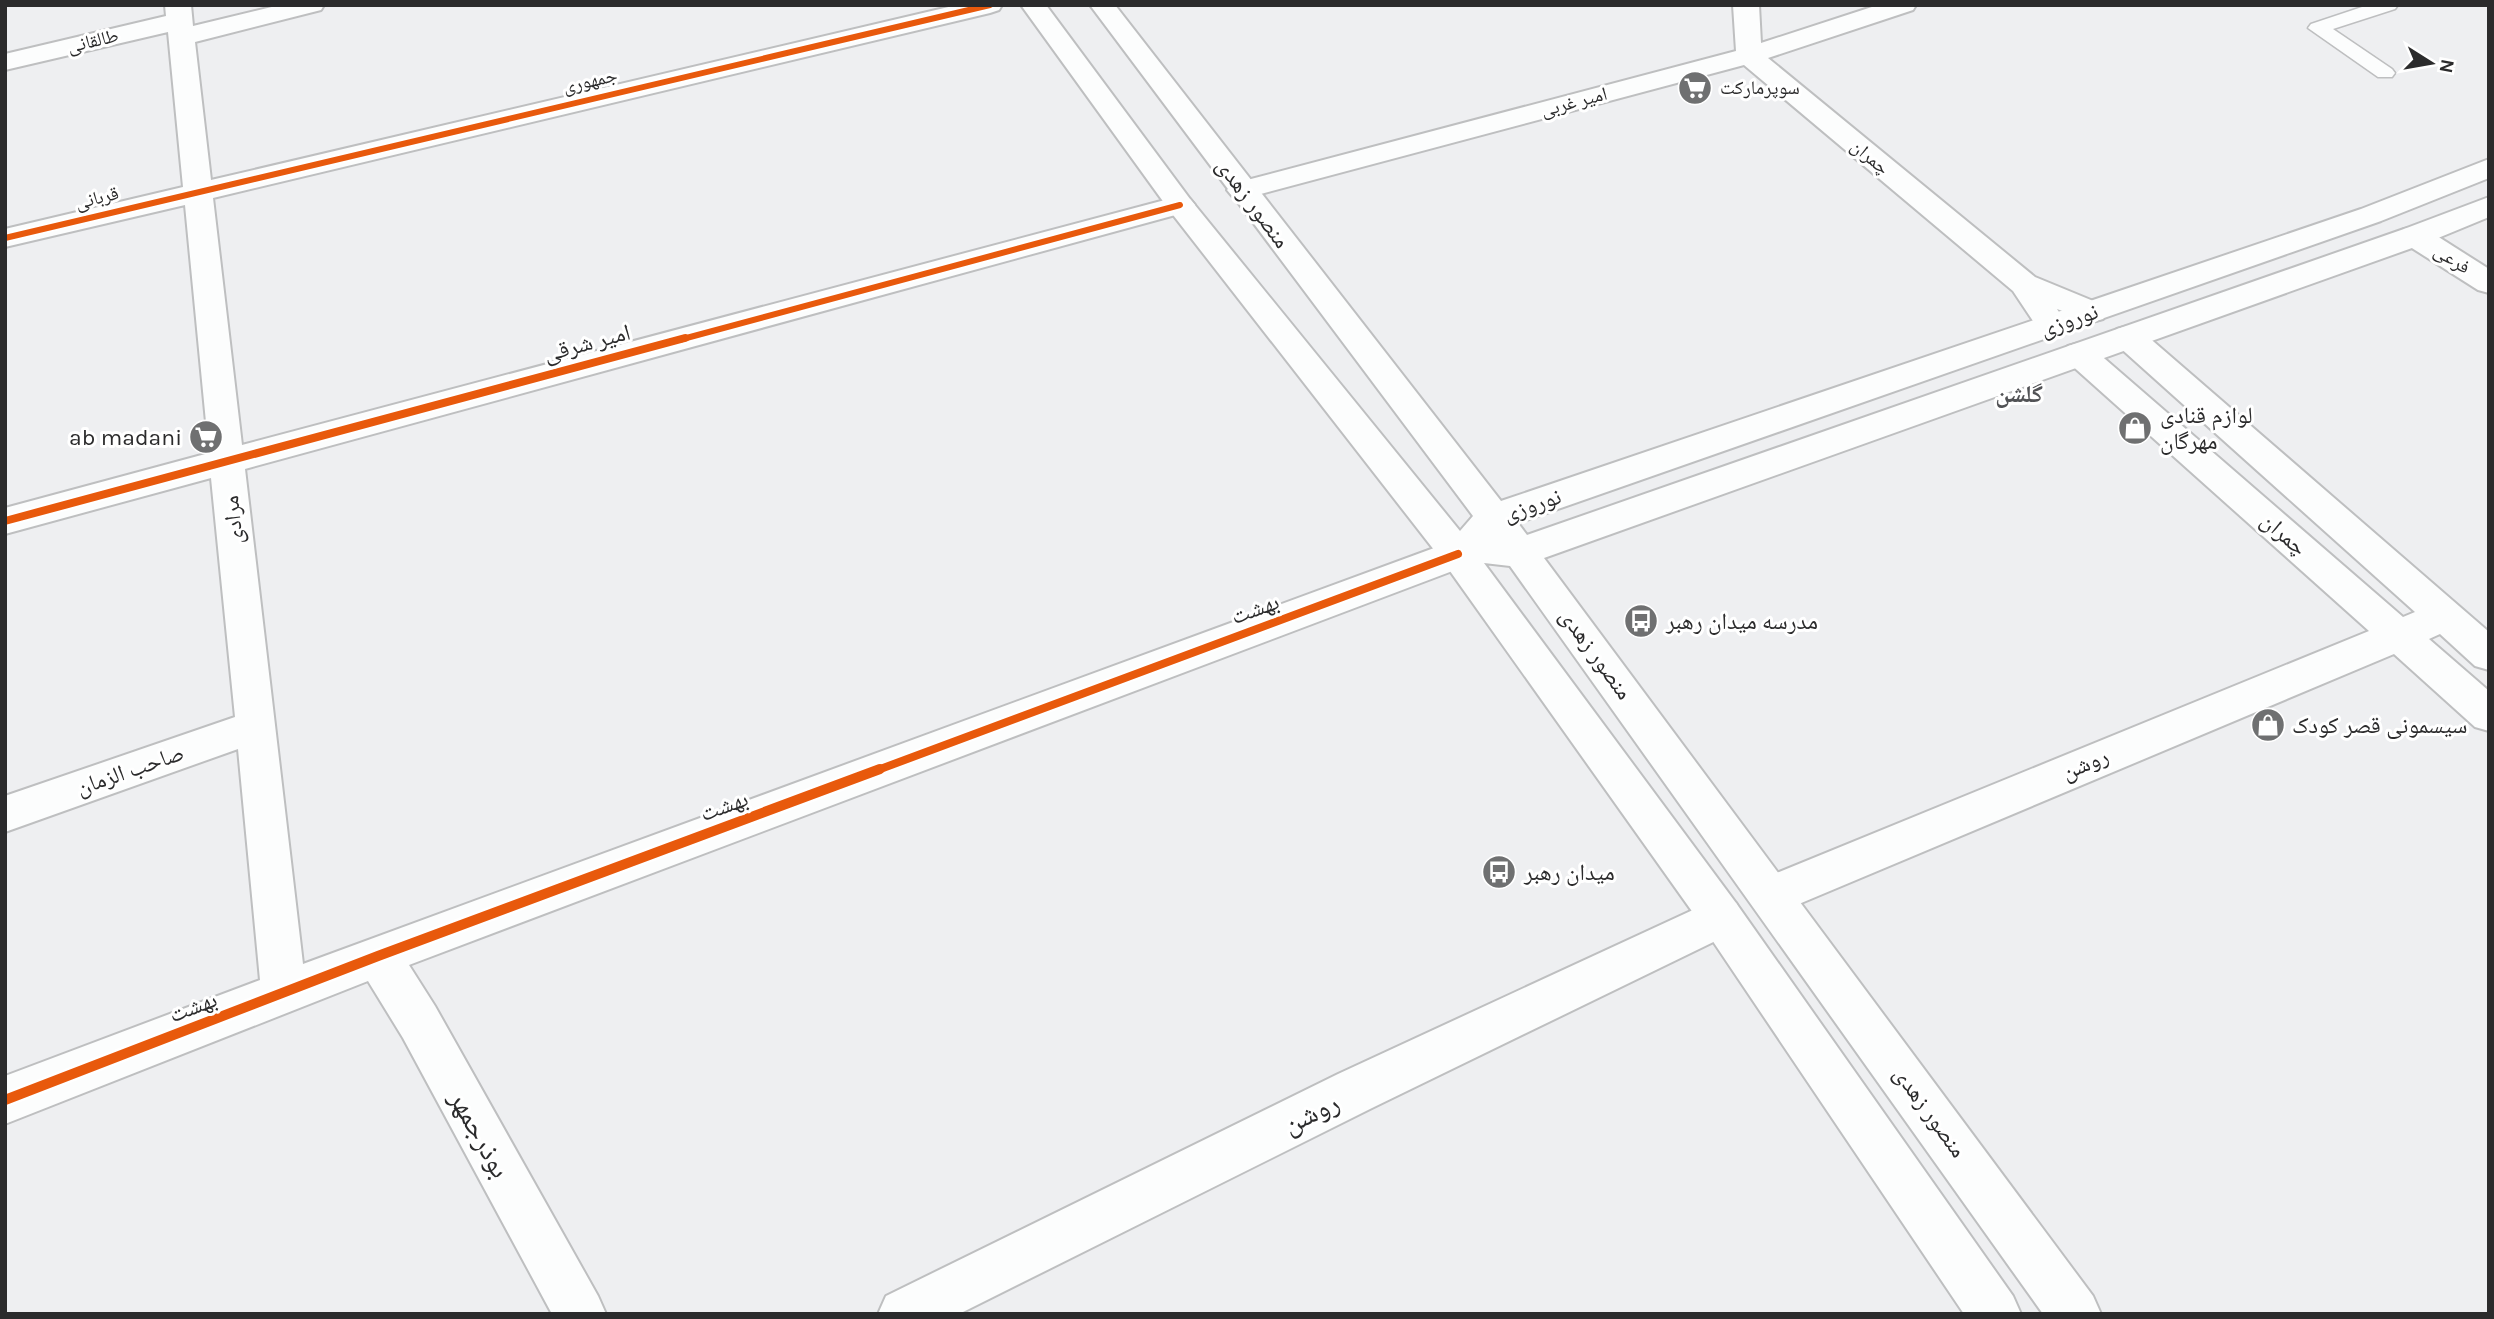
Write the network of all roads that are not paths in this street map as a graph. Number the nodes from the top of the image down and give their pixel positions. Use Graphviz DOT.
graph roads {
  1 [pos="312,5"];
  2 [pos="990,5"];
  3 [pos="1034,5"];
  4 [pos="1102,5"];
  5 [pos="1746,5"];
  6 [pos="1904,5"];
  7 [pos="2388,5"];
  8 [pos="180,21"];
  9 [pos="1749,56"];
  10 [pos="5,62"];
  11 [pos="2385,73"];
  12 [pos="2489,168"];
  13 [pos="198,191"];
  14 [pos="1211,197"];
  15 [pos="2489,206"];
  16 [pos="2415,236"];
  17 [pos="5,238"];
  18 [pos="2489,283"];
  19 [pos="2024,284"];
  20 [pos="2092,312"];
  21 [pos="2052,326"];
  22 [pos="2128,337"];
  23 [pos="2079,354"];
  24 [pos="226,459"];
  25 [pos="1493,518"];
  26 [pos="5,521"];
  27 [pos="1520,552"];
  28 [pos="1458,554"];
  29 [pos="2445,616"];
  30 [pos="2398,634"];
  31 [pos="2489,655"];
  32 [pos="2489,715"];
  33 [pos="256,726"];
  34 [pos="5,814"];
  35 [pos="1772,895"];
  36 [pos="1720,917"];
  37 [pos="378,956"];
  38 [pos="284,993"];
  39 [pos="5,1100"];
  40 [pos="580,1314"];
  41 [pos="904,1314"];
  42 [pos="1995,1314"];
  43 [pos="2075,1314"];
  1 -- 8 [label="street, طالقانی"];
  2 -- 13 [label="street, جمهوری"];
  3 -- 14 [label="street, منصور زهدی"];
  4 -- 14 [label="street, منصور زهدی"];
  5 -- 9 [label="street"];
  6 -- 9 [label="street, امیر غربی"];
  7 -- 11 [label="lane"];
  8 -- 10 [label="street, طالقانی"];
  8 -- 13 [label="street, مرادی"];
  9 -- 14 [label="street, امیر غربی"];
  9 -- 19 [label="street, چمران"];
  12 -- 20 [label="street, نوروزی"];
  13 -- 17 [label="street, قربانی"];
  13 -- 24 [label="street, مرادی"];
  14 -- 24 [label="street, امیر شرقی"];
  14 -- 25 [label="street, منصور زهدی"];
  14 -- 28 [label="street, منصور زهدی"];
  15 -- 16 [label="street, نوروزی"];
  16 -- 18 [label="street, فرعی"];
  16 -- 22 [label="street, نوروزی"];
  19 -- 20 [label="street, چمران"];
  19 -- 21 [label="street, چمران"];
  20 -- 21 [label="street, نوروزی"];
  20 -- 22 [label="street, چمران"];
  21 -- 23 [label="street, چمران"];
  21 -- 25 [label="street, نوروزی"];
  22 -- 23 [label="street, نوروزی"];
  22 -- 29 [label="street, چمران"];
  23 -- 27 [label="street, نوروزی"];
  23 -- 30 [label="street, چمران"];
  24 -- 26 [label="street, امیر شرقی"];
  24 -- 33 [label="street, مرادی"];
  25 -- 27 [label="street, منصور زهدی"];
  25 -- 28 [label="street, نوروزی"];
  27 -- 28 [label="street, نوروزی"];
  27 -- 35 [label="street, منصور زهدی"];
  28 -- 36 [label="street, منصور زهدی"];
  28 -- 37 [label="street, بهشت"];
  29 -- 30 [label="street, روشن"];
  29 -- 31 [label="street, چمران"];
  30 -- 32 [label="street, چمران"];
  30 -- 35 [label="street, روشن"];
  33 -- 34 [label="street, صاحب الزمان"];
  33 -- 38 [label="street, مرادی"];
  35 -- 43 [label="street, منصور زهدی"];
  36 -- 41 [label="street, روشن"];
  36 -- 42 [label="street, منصور زهدی"];
  37 -- 38 [label="street, بهشت"];
  37 -- 40 [label="street, بوذرجمهر"];
  38 -- 39 [label="street, بهشت"];
}
